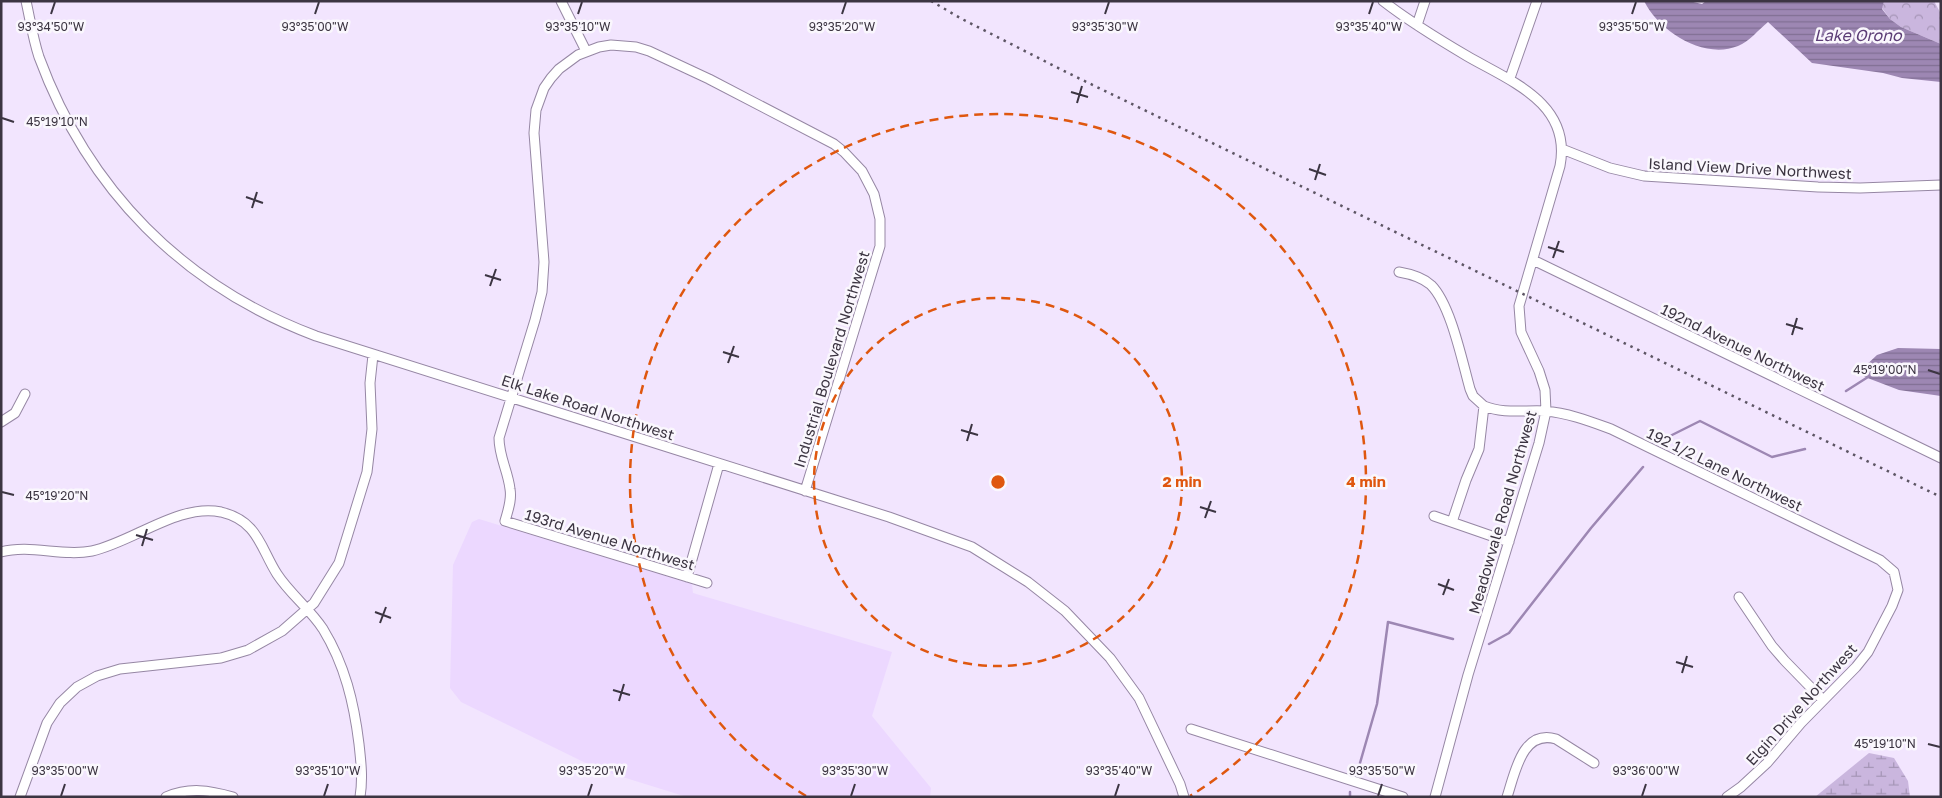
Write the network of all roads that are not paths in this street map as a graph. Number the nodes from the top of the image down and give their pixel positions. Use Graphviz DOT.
graph roads {
  1 [pos="26,1"];
  2 [pos="561,1"];
  3 [pos="1383,1"];
  4 [pos="1426,1"];
  5 [pos="1537,1"];
  6 [pos="1417,25"];
  7 [pos="586,51"];
  8 [pos="1510,78"];
  9 [pos="1562,149"];
  10 [pos="1941,186"];
  11 [pos="1533,260"];
  12 [pos="1400,272"];
  13 [pos="373,355"];
  14 [pos="25,394"];
  15 [pos="511,396"];
  16 [pos="1484,406"];
  17 [pos="1546,412"];
  18 [pos="1,422"];
  19 [pos="1941,458"];
  20 [pos="719,464"];
  21 [pos="805,491"];
  22 [pos="1434,516"];
  23 [pos="505,521"];
  24 [pos="1452,522"];
  25 [pos="1509,542"];
  26 [pos="1,552"];
  27 [pos="687,577"];
  28 [pos="707,583"];
  29 [pos="1739,597"];
  30 [pos="308,610"];
  31 [pos="1885,620"];
  32 [pos="1823,700"];
  33 [pos="1191,729"];
  34 [pos="1594,763"];
  35 [pos="20,797"];
  36 [pos="166,797"];
  37 [pos="233,797"];
  38 [pos="360,797"];
  39 [pos="1184,797"];
  40 [pos="1403,797"];
  41 [pos="1435,797"];
  42 [pos="1507,797"];
  43 [pos="1727,797"];
  1 -- 13 [label="street, Elk Lake Road Northwest"];
  2 -- 7 [label="street"];
  3 -- 6 [label="street, Meadowvale Road Northwest"];
  4 -- 6 [label="street"];
  5 -- 8 [label="street"];
  6 -- 8 [label="street, Meadowvale Road Northwest"];
  7 -- 15 [label="street, Industrial Boulevard Northwest"];
  7 -- 21 [label="street, Industrial Boulevard Northwest"];
  8 -- 9 [label="street, Meadowvale Road Northwest"];
  9 -- 10 [label="street, Island View Drive Northwest"];
  9 -- 11 [label="street, Meadowvale Road Northwest"];
  11 -- 17 [label="street, Meadowvale Road Northwest"];
  11 -- 19 [label="street, 192nd Avenue Northwest"];
  12 -- 16 [label="street"];
  13 -- 15 [label="street, Elk Lake Road Northwest"];
  13 -- 30 [label="street"];
  14 -- 18 [label="street"];
  15 -- 20 [label="street, Elk Lake Road Northwest"];
  15 -- 23 [label="street, Industrial Boulevard Northwest"];
  16 -- 17 [label="street, 192 1/2 Lane Northwest"];
  16 -- 24 [label="street"];
  17 -- 25 [label="street, Meadowvale Road Northwest"];
  17 -- 31 [label="street, 192 1/2 Lane Northwest"];
  20 -- 21 [label="street, Elk Lake Road Northwest"];
  20 -- 27 [label="street"];
  21 -- 39 [label="street, Elk Lake Road Northwest"];
  22 -- 24 [label="street"];
  23 -- 27 [label="street, 193rd Avenue Northwest"];
  24 -- 25 [label="street"];
  25 -- 41 [label="street, Meadowvale Road Northwest"];
  26 -- 30 [label="street"];
  27 -- 28 [label="street, 193rd Avenue Northwest"];
  29 -- 32 [label="street"];
  30 -- 35 [label="street"];
  30 -- 38 [label="street"];
  31 -- 32 [label="street, Elgin Drive Northwest"];
  32 -- 43 [label="street, Elgin Drive Northwest"];
  33 -- 40 [label="street"];
  34 -- 42 [label="street"];
  36 -- 37 [label="street"];
}
